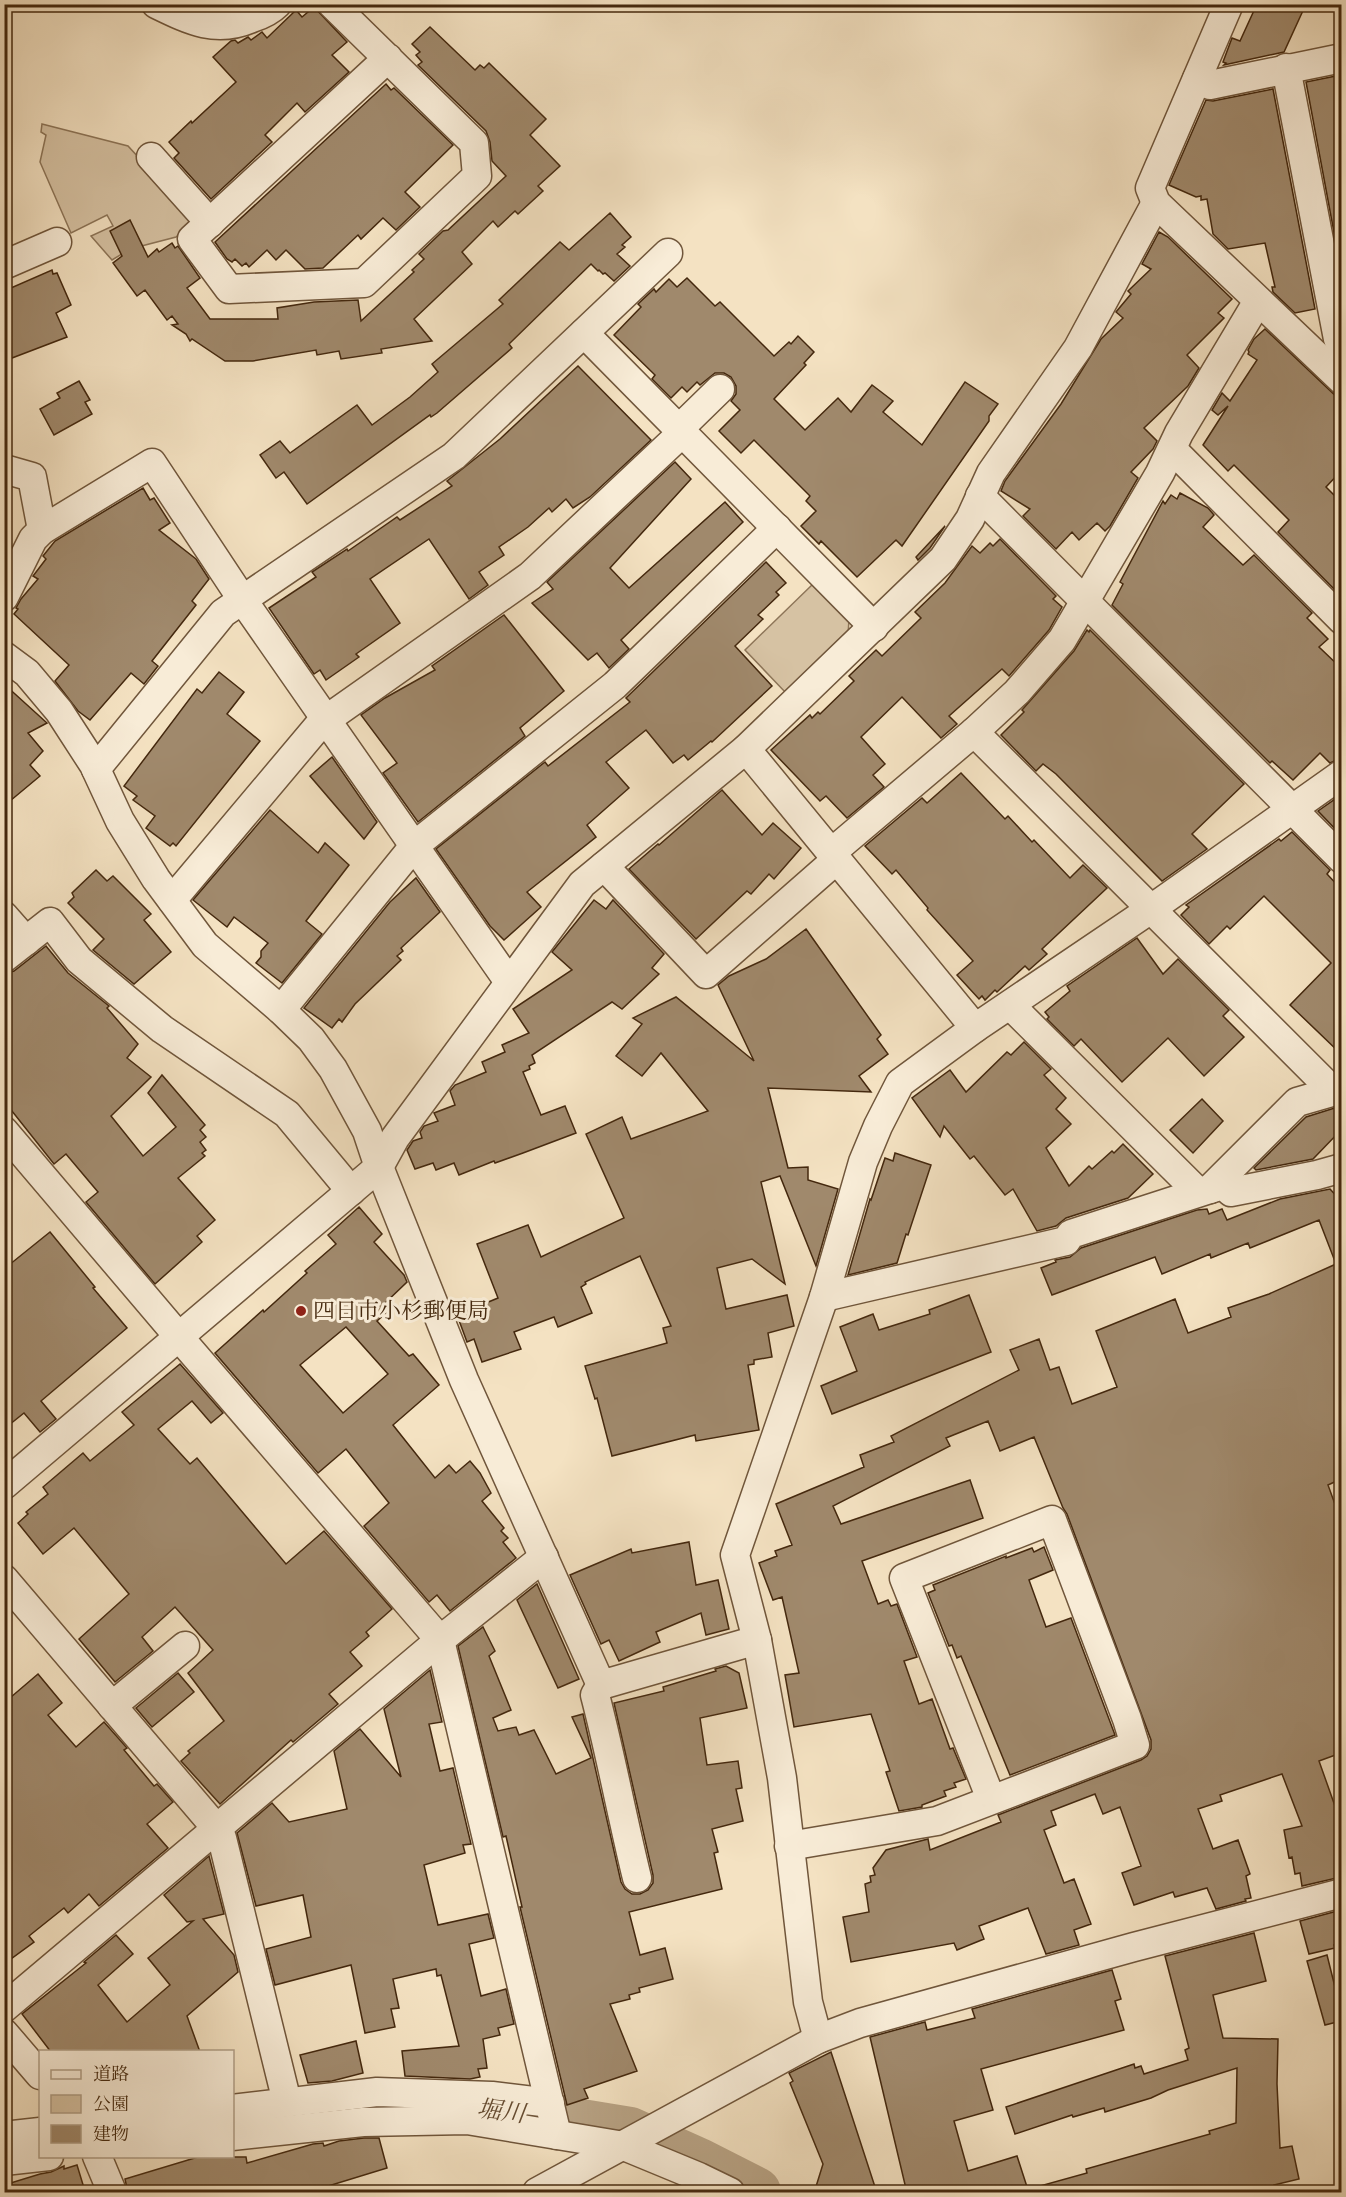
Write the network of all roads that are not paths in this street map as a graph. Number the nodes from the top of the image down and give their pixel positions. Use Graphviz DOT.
graph roads {
  1 [pos="156,4"];
  2 [pos="277,4"];
  3 [pos="332,4"];
  4 [pos="1229,4"];
  5 [pos="387,57"];
  6 [pos="1341,58"];
  7 [pos="1286,68"];
  8 [pos="1197,80"];
  9 [pos="151,157"];
  10 [pos="1156,203"];
  11 [pos="210,223"];
  12 [pos="57,242"];
  13 [pos="668,253"];
  14 [pos="4,265"];
  15 [pos="1334,271"];
  16 [pos="1258,301"];
  17 [pos="584,333"];
  18 [pos="1341,343"];
  19 [pos="1341,380"];
  20 [pos="720,389"];
  21 [pos="681,430"];
  22 [pos="1172,449"];
  23 [pos="4,469"];
  24 [pos="980,496"];
  25 [pos="777,528"];
  26 [pos="42,530"];
  27 [pos="4,597"];
  28 [pos="242,599"];
  29 [pos="1085,602"];
  30 [pos="1341,620"];
  31 [pos="874,627"];
  32 [pos="4,656"];
  33 [pos="326,719"];
  34 [pos="974,732"];
  35 [pos="746,749"];
  36 [pos="96,769"];
  37 [pos="1341,774"];
  38 [pos="1293,810"];
  39 [pos="414,846"];
  40 [pos="834,857"];
  41 [pos="1341,859"];
  42 [pos="604,866"];
  43 [pos="172,900"];
  44 [pos="1151,909"];
  45 [pos="4,916"];
  46 [pos="26,940"];
  47 [pos="4,958"];
  48 [pos="509,982"];
  49 [pos="1011,1006"];
  50 [pos="281,1010"];
  51 [pos="975,1028"];
  52 [pos="1337,1090"];
  53 [pos="4,1131"];
  54 [pos="379,1167"];
  55 [pos="1341,1168"];
  56 [pos="1204,1190"];
  57 [pos="351,1191"];
  58 [pos="824,1298"];
  59 [pos="179,1337"];
  60 [pos="4,1485"];
  61 [pos="544,1557"];
  62 [pos="4,1579"];
  63 [pos="440,1640"];
  64 [pos="757,1640"];
  65 [pos="185,1646"];
  66 [pos="600,1685"];
  67 [pos="112,1706"];
  68 [pos="991,1798"];
  69 [pos="217,1829"];
  70 [pos="789,1846"];
  71 [pos="637,1878"];
  72 [pos="1341,1893"];
  73 [pos="4,2008"];
  74 [pos="4,2033"];
  75 [pos="818,2039"];
  76 [pos="39,2074"];
  77 [pos="287,2102"];
  78 [pos="234,2109"];
  79 [pos="553,2119"];
  80 [pos="39,2132"];
  81 [pos="4,2136"];
  82 [pos="234,2136"];
  83 [pos="625,2145"];
  84 [pos="39,2158"];
  85 [pos="97,2158"];
  86 [pos="4,2161"];
  87 [pos="112,2193"];
  88 [pos="537,2193"];
  89 [pos="730,2193"];
  1 -- 2 [label="street"];
  3 -- 5 [label="street"];
  4 -- 8 [label="street"];
  5 -- 11 [label="street"];
  5 -- 11 [label="street"];
  6 -- 7 [label="street"];
  7 -- 8 [label="street"];
  7 -- 15 [label="street"];
  8 -- 10 [label="street"];
  9 -- 11 [label="street"];
  10 -- 16 [label="street"];
  10 -- 24 [label="street"];
  12 -- 14 [label="street"];
  13 -- 17 [label="street"];
  15 -- 18 [label="street"];
  16 -- 19 [label="street"];
  16 -- 22 [label="street"];
  17 -- 21 [label="street"];
  17 -- 28 [label="street"];
  20 -- 21 [label="street"];
  21 -- 25 [label="street"];
  21 -- 33 [label="street"];
  22 -- 29 [label="street"];
  22 -- 30 [label="street"];
  23 -- 26 [label="street"];
  24 -- 29 [label="street"];
  24 -- 31 [label="street"];
  25 -- 31 [label="street"];
  25 -- 39 [label="street"];
  26 -- 27 [label="street"];
  26 -- 28 [label="street"];
  28 -- 33 [label="street"];
  28 -- 36 [label="street"];
  29 -- 34 [label="street"];
  29 -- 38 [label="street"];
  31 -- 35 [label="street"];
  32 -- 36 [label="street"];
  33 -- 39 [label="street"];
  33 -- 43 [label="street"];
  34 -- 40 [label="street"];
  34 -- 44 [label="street"];
  35 -- 40 [label="street"];
  35 -- 42 [label="street"];
  36 -- 43 [label="street"];
  37 -- 38 [label="street"];
  38 -- 41 [label="street"];
  38 -- 44 [label="street"];
  39 -- 48 [label="street"];
  39 -- 50 [label="street"];
  40 -- 42 [label="street"];
  40 -- 51 [label="street"];
  42 -- 48 [label="street"];
  43 -- 50 [label="street"];
  44 -- 49 [label="street"];
  44 -- 52 [label="street"];
  45 -- 46 [label="street"];
  46 -- 47 [label="street"];
  46 -- 57 [label="street"];
  48 -- 54 [label="street"];
  49 -- 51 [label="street"];
  49 -- 56 [label="street"];
  50 -- 54 [label="street"];
  51 -- 58 [label="street"];
  52 -- 56 [label="street"];
  53 -- 59 [label="street"];
  54 -- 57 [label="street"];
  54 -- 61 [label="street"];
  55 -- 56 [label="street"];
  56 -- 58 [label="street"];
  57 -- 59 [label="street"];
  58 -- 64 [label="street"];
  59 -- 60 [label="street"];
  59 -- 63 [label="street"];
  61 -- 63 [label="street"];
  61 -- 66 [label="street"];
  62 -- 67 [label="street"];
  63 -- 69 [label="street"];
  63 -- 79 [label="street"];
  64 -- 66 [label="street"];
  64 -- 70 [label="street"];
  65 -- 67 [label="street"];
  66 -- 71 [label="street"];
  67 -- 69 [label="street"];
  68 -- 68 [label="street"];
  68 -- 70 [label="street"];
  69 -- 73 [label="street"];
  69 -- 77 [label="street"];
  70 -- 75 [label="street"];
  72 -- 75 [label="street"];
  74 -- 76 [label="street"];
  75 -- 83 [label="street"];
  77 -- 78 [label="street"];
  77 -- 79 [label="street"];
  79 -- 82 [label="street"];
  79 -- 83 [label="street"];
  80 -- 81 [label="street"];
  83 -- 88 [label="street"];
  83 -- 89 [label="street"];
  84 -- 86 [label="street"];
  85 -- 87 [label="street"];
}
